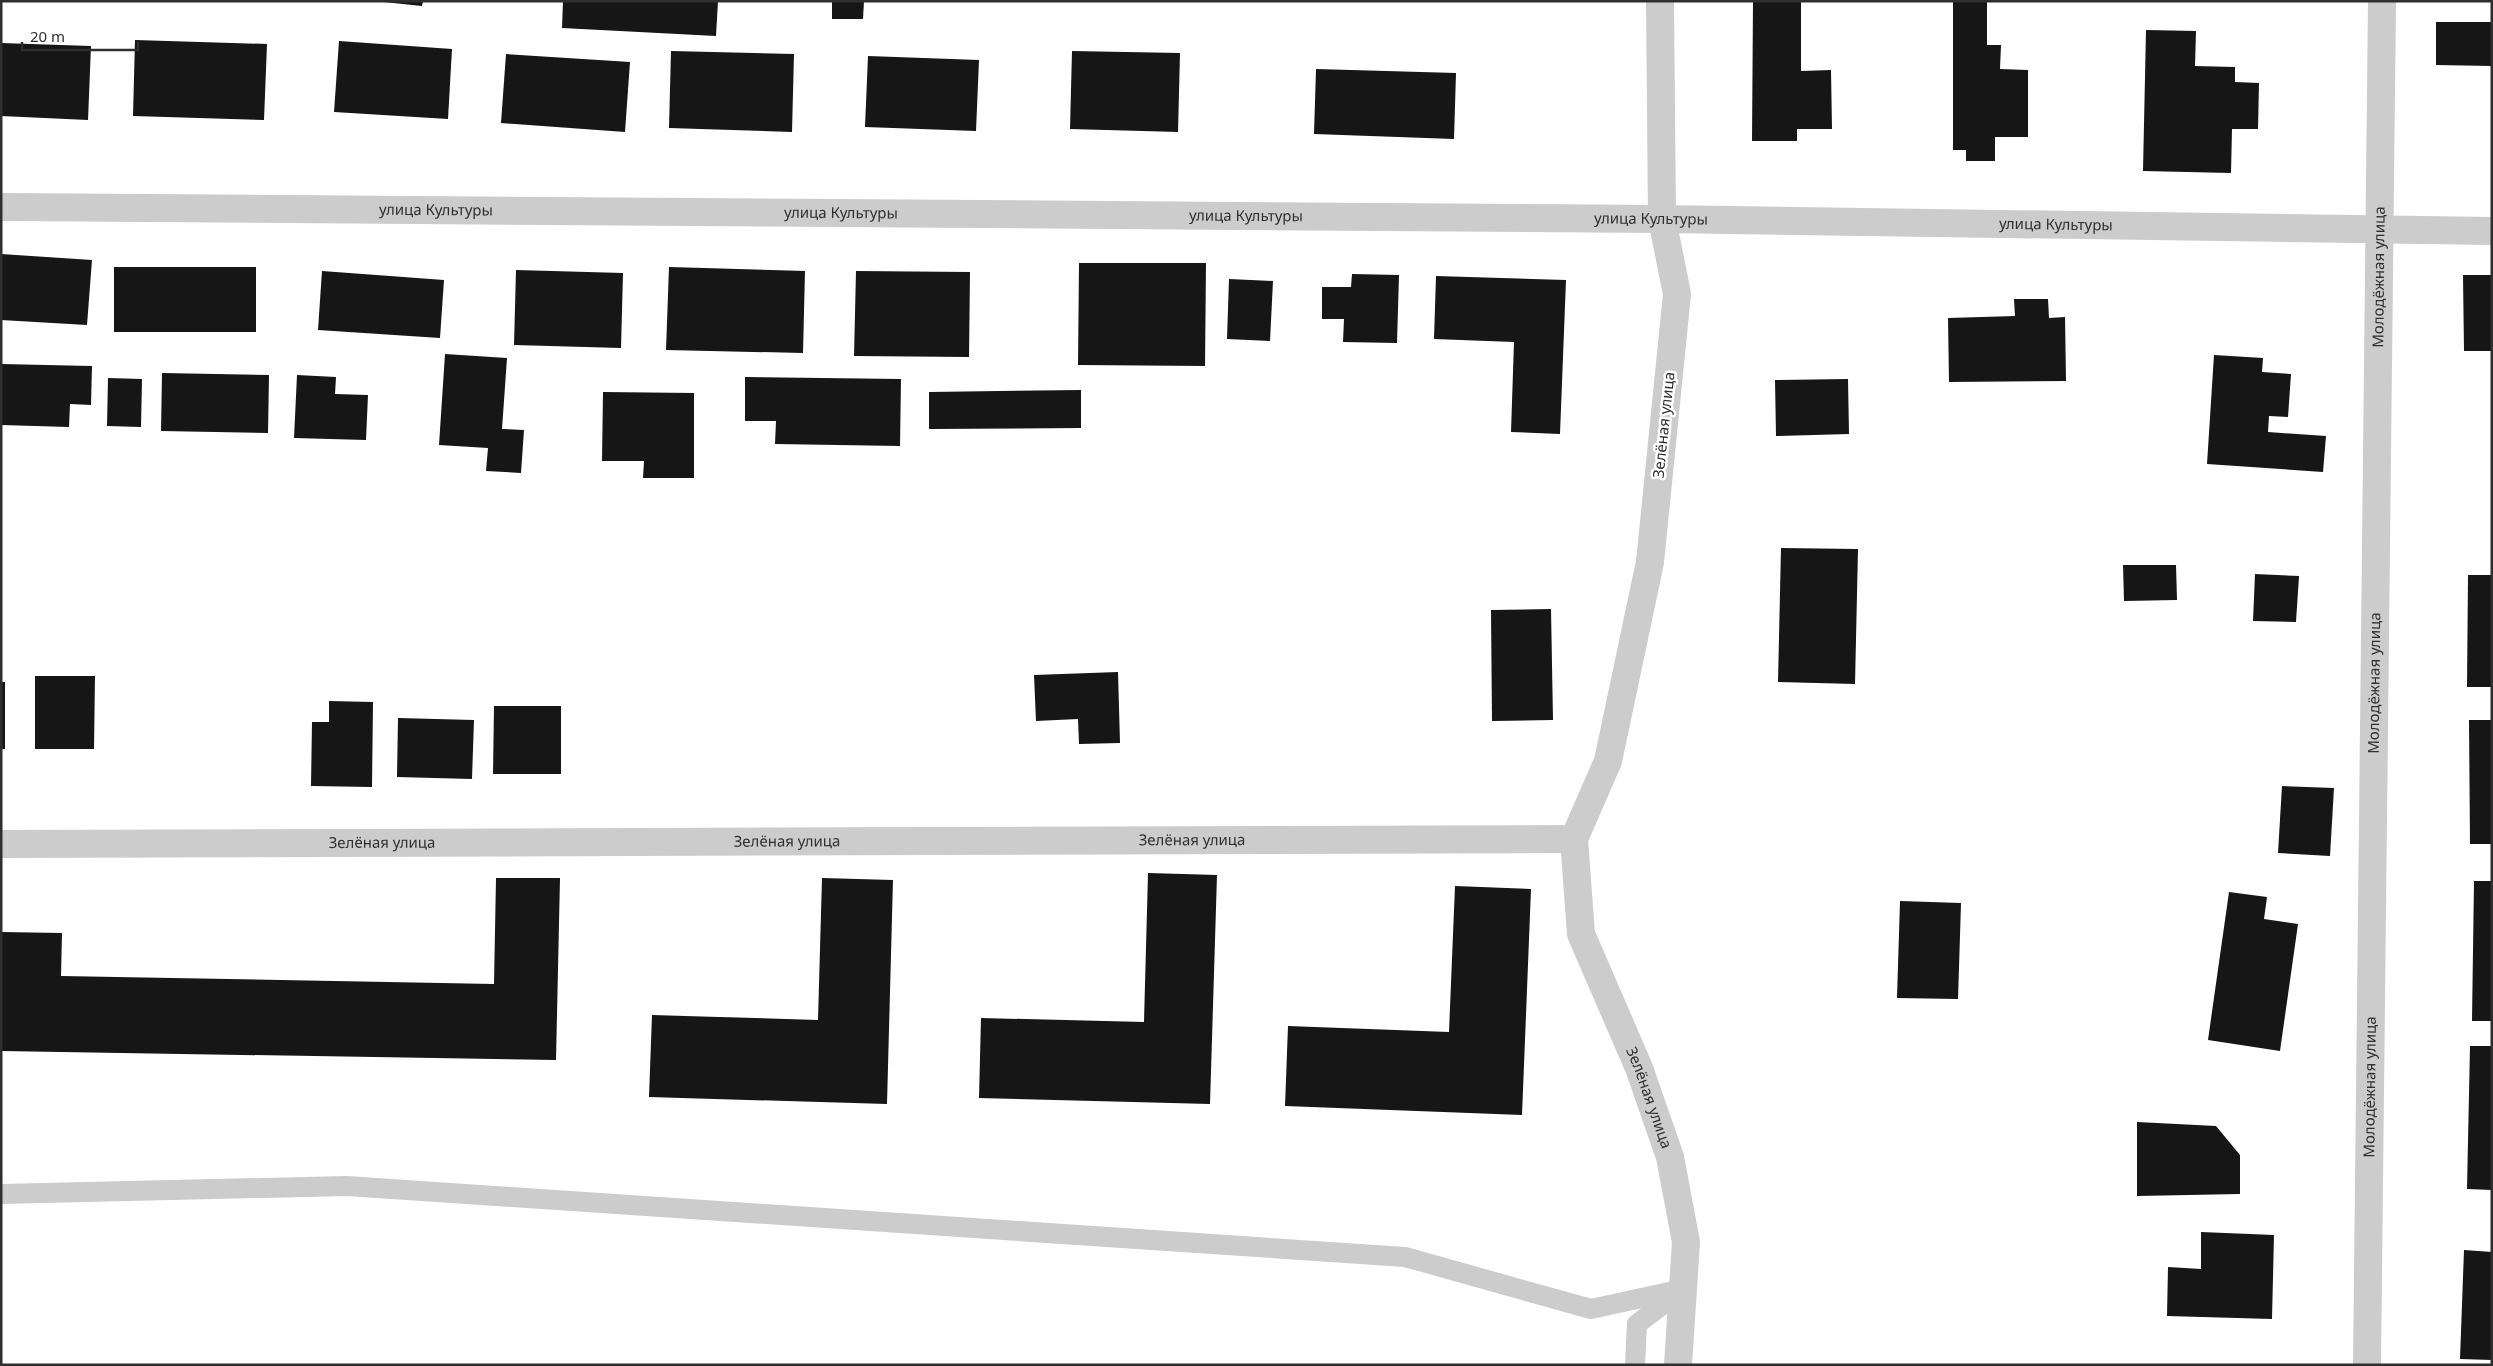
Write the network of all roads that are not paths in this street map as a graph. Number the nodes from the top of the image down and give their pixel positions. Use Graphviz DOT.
graph roads {
  1 [pos="1660,1"];
  2 [pos="2382,1"];
  3 [pos="1,207"];
  4 [pos="1662,219"];
  5 [pos="2381,230"];
  6 [pos="2492,231"];
  7 [pos="1574,838"];
  8 [pos="1,844"];
  9 [pos="1,1194"];
  10 [pos="1683,1289"];
  11 [pos="1635,1365"];
  12 [pos="1678,1365"];
  13 [pos="2367,1365"];
  1 -- 4 [label="street, Зелёная улица"];
  2 -- 5 [label="street, Молодёжная улица"];
  3 -- 4 [label="street, улица Культуры"];
  4 -- 5 [label="street, улица Культуры"];
  4 -- 7 [label="street, Зелёная улица"];
  5 -- 6 [label="street, улица Культуры"];
  5 -- 13 [label="street, Молодёжная улица"];
  7 -- 8 [label="street, Зелёная улица"];
  7 -- 10 [label="street, Зелёная улица"];
  9 -- 10 [label="lane"];
  10 -- 11 [label="lane"];
  10 -- 12 [label="street, Зелёная улица"];
}
